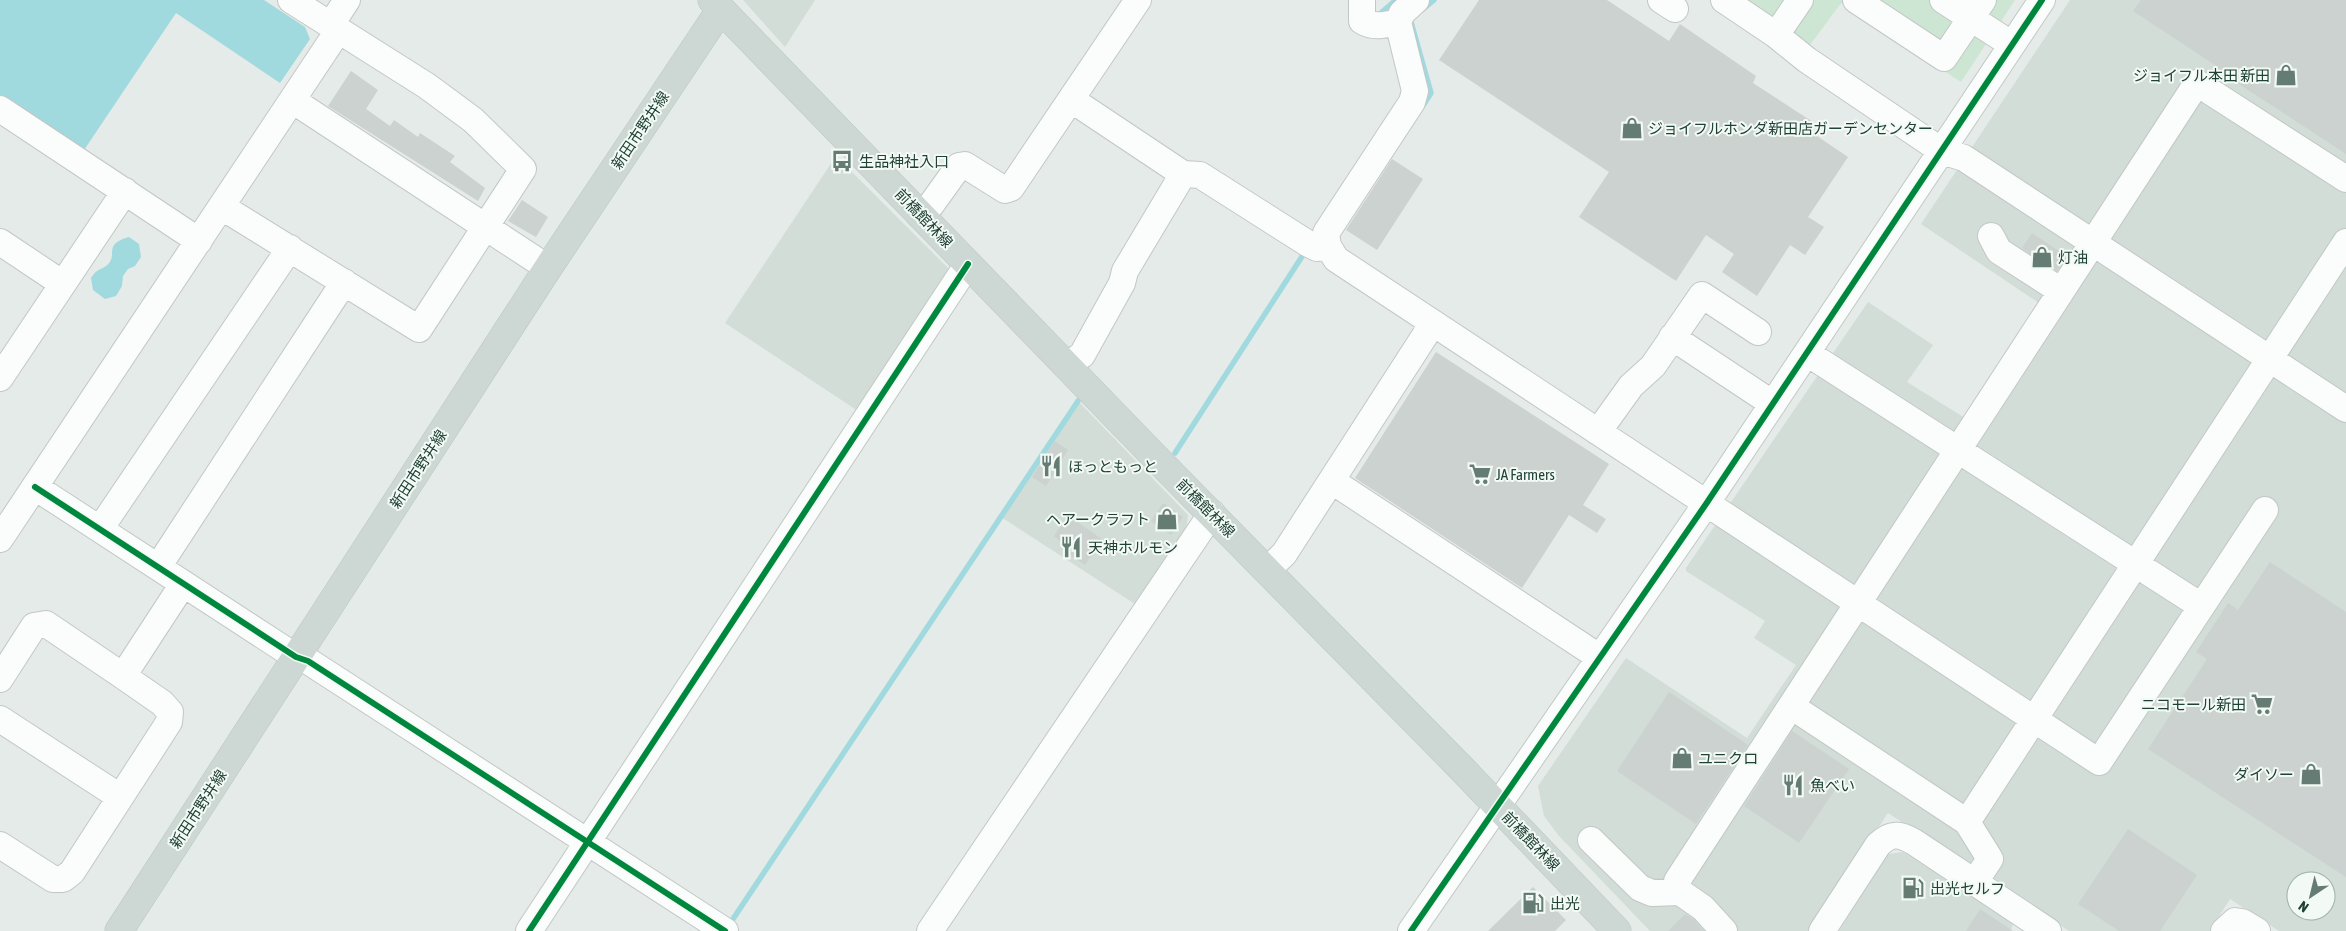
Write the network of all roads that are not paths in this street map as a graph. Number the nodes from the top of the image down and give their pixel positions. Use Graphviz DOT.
graph roads {
  1 [pos="291,0"];
  2 [pos="347,0"];
  3 [pos="1138,0"];
  4 [pos="1362,0"];
  5 [pos="1416,0"];
  6 [pos="1724,0"];
  7 [pos="1800,0"];
  8 [pos="1856,0"];
  9 [pos="1942,0"];
  10 [pos="2042,0"];
  11 [pos="720,3"];
  12 [pos="1977,9"];
  13 [pos="1398,22"];
  14 [pos="334,28"];
  15 [pos="1776,35"];
  16 [pos="2012,44"];
  17 [pos="292,100"];
  18 [pos="1072,100"];
  19 [pos="0,109"];
  20 [pos="1942,151"];
  21 [pos="1184,174"];
  22 [pos="2346,179"];
  23 [pos="125,192"];
  24 [pos="222,207"];
  25 [pos="919,214"];
  26 [pos="485,227"];
  27 [pos="1991,236"];
  28 [pos="199,241"];
  29 [pos="0,242"];
  30 [pos="2346,242"];
  31 [pos="2093,243"];
  32 [pos="1328,246"];
  33 [pos="290,248"];
  34 [pos="968,264"];
  35 [pos="548,268"];
  36 [pos="344,282"];
  37 [pos="63,284"];
  38 [pos="2061,291"];
  39 [pos="1433,323"];
  40 [pos="1758,332"];
  41 [pos="1672,337"];
  42 [pos="1807,353"];
  43 [pos="2269,359"];
  44 [pos="1067,366"];
  45 [pos="0,378"];
  46 [pos="1773,404"];
  47 [pos="2346,409"];
  48 [pos="1598,432"];
  49 [pos="1958,450"];
  50 [pos="1332,481"];
  51 [pos="35,487"];
  52 [pos="1706,504"];
  53 [pos="2264,510"];
  54 [pos="1212,513"];
  55 [pos="100,529"];
  56 [pos="0,539"];
  57 [pos="2135,564"];
  58 [pos="158,567"];
  59 [pos="1267,570"];
  60 [pos="183,584"];
  61 [pos="1858,604"];
  62 [pos="2201,606"];
  63 [pos="296,657"];
  64 [pos="1599,657"];
  65 [pos="124,676"];
  66 [pos="0,679"];
  67 [pos="1791,706"];
  68 [pos="0,719"];
  69 [pos="2034,719"];
  70 [pos="120,798"];
  71 [pos="1497,804"];
  72 [pos="1967,822"];
  73 [pos="1591,840"];
  74 [pos="588,842"];
  75 [pos="0,845"];
  76 [pos="1677,881"];
  77 [pos="1974,883"];
  78 [pos="119,931"];
  79 [pos="529,931"];
  80 [pos="725,931"];
  81 [pos="930,931"];
  82 [pos="1411,931"];
  83 [pos="1617,931"];
  84 [pos="1724,931"];
  85 [pos="1822,931"];
  86 [pos="2048,931"];
  87 [pos="2224,931"];
  88 [pos="2257,931"];
  1 -- 14 [label="street"];
  2 -- 14 [label="street"];
  3 -- 18 [label="street"];
  4 -- 13 [label="street"];
  5 -- 13 [label="street"];
  6 -- 15 [label="street"];
  7 -- 15 [label="street"];
  8 -- 12 [label="street"];
  9 -- 12 [label="street"];
  10 -- 16 [label="street"];
  11 -- 25 [label="main road, 前橋館林線"];
  11 -- 35 [label="main road, 新田市野井線"];
  12 -- 16 [label="street"];
  13 -- 32 [label="street"];
  14 -- 17 [label="street"];
  14 -- 26 [label="street"];
  15 -- 20 [label="street"];
  16 -- 20 [label="street"];
  17 -- 24 [label="street"];
  17 -- 26 [label="street"];
  18 -- 21 [label="street"];
  18 -- 25 [label="street"];
  19 -- 23 [label="street"];
  20 -- 31 [label="street"];
  20 -- 42 [label="street"];
  21 -- 32 [label="street"];
  21 -- 44 [label="street"];
  22 -- 31 [label="street"];
  23 -- 28 [label="street"];
  23 -- 37 [label="street"];
  24 -- 28 [label="street"];
  24 -- 33 [label="street"];
  25 -- 34 [label="main road, 前橋館林線"];
  26 -- 35 [label="street"];
  26 -- 36 [label="street"];
  27 -- 38 [label="street"];
  28 -- 51 [label="street"];
  29 -- 37 [label="street"];
  30 -- 43 [label="street"];
  31 -- 38 [label="street"];
  31 -- 43 [label="street"];
  32 -- 39 [label="street"];
  33 -- 36 [label="street"];
  33 -- 55 [label="street"];
  34 -- 44 [label="main road, 前橋館林線"];
  34 -- 74 [label="street"];
  35 -- 63 [label="main road, 新田市野井線"];
  36 -- 58 [label="street"];
  37 -- 45 [label="street"];
  38 -- 49 [label="street"];
  39 -- 48 [label="street"];
  39 -- 50 [label="street"];
  40 -- 41 [label="street"];
  41 -- 46 [label="street"];
  41 -- 48 [label="street"];
  42 -- 46 [label="street"];
  42 -- 49 [label="street"];
  43 -- 47 [label="street"];
  43 -- 57 [label="street"];
  44 -- 54 [label="main road, 前橋館林線"];
  46 -- 52 [label="street"];
  48 -- 52 [label="street"];
  49 -- 57 [label="street"];
  49 -- 61 [label="street"];
  50 -- 59 [label="street"];
  50 -- 64 [label="street"];
  51 -- 55 [label="street"];
  51 -- 56 [label="street"];
  52 -- 61 [label="street"];
  52 -- 64 [label="street"];
  53 -- 62 [label="street"];
  54 -- 59 [label="main road, 前橋館林線"];
  54 -- 81 [label="street"];
  55 -- 58 [label="street"];
  57 -- 62 [label="street"];
  57 -- 69 [label="street"];
  58 -- 60 [label="street"];
  59 -- 71 [label="main road, 前橋館林線"];
  60 -- 63 [label="street"];
  60 -- 65 [label="street"];
  61 -- 67 [label="street"];
  61 -- 69 [label="street"];
  62 -- 69 [label="street"];
  63 -- 74 [label="street"];
  63 -- 78 [label="main road, 新田市野井線"];
  64 -- 71 [label="street"];
  65 -- 66 [label="street"];
  65 -- 70 [label="street"];
  67 -- 72 [label="street"];
  67 -- 76 [label="street"];
  68 -- 70 [label="street"];
  69 -- 72 [label="street"];
  70 -- 75 [label="street"];
  71 -- 82 [label="street"];
  71 -- 83 [label="main road, 前橋館林線"];
  72 -- 77 [label="street"];
  73 -- 84 [label="street"];
  74 -- 79 [label="street"];
  74 -- 80 [label="street"];
  77 -- 85 [label="street"];
  77 -- 86 [label="street"];
  87 -- 88 [label="street"];
}
